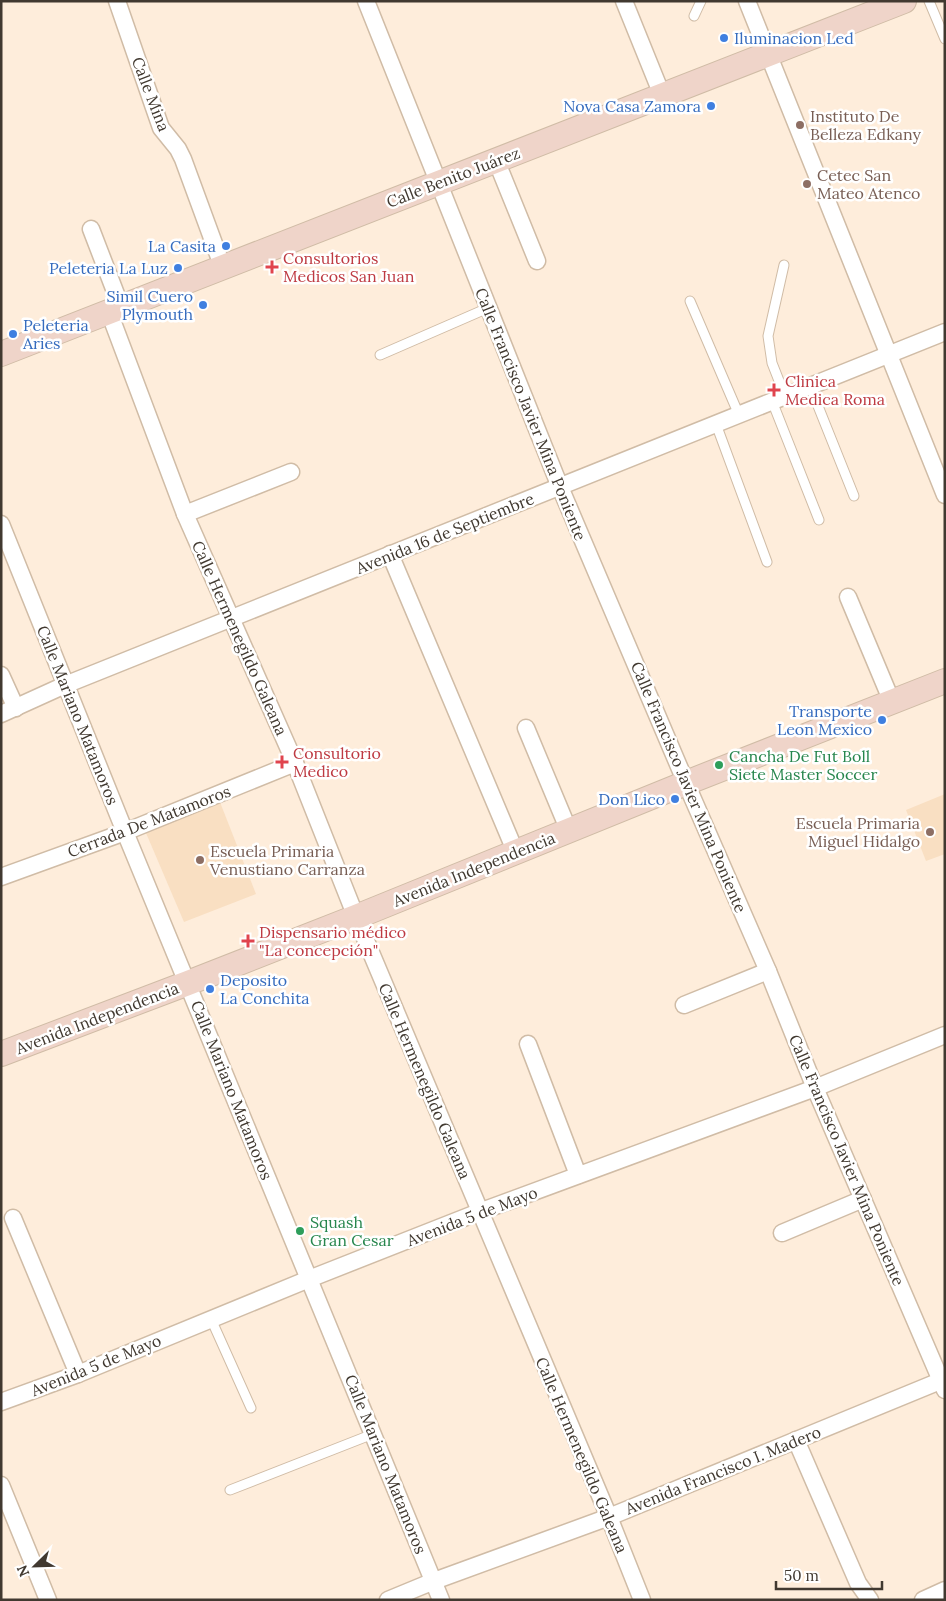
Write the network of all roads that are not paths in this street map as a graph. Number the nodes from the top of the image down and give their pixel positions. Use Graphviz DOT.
graph roads {
  1 [pos="117,1"];
  2 [pos="366,1"];
  3 [pos="624,1"];
  4 [pos="700,1"];
  5 [pos="747,1"];
  6 [pos="904,1"];
  7 [pos="929,1"];
  8 [pos="694,16"];
  9 [pos="945,39"];
  10 [pos="767,54"];
  11 [pos="662,95"];
  12 [pos="496,160"];
  13 [pos="438,183"];
  14 [pos="91,229"];
  15 [pos="537,261"];
  16 [pos="784,265"];
  17 [pos="223,268"];
  18 [pos="690,301"];
  19 [pos="488,308"];
  20 [pos="115,309"];
  21 [pos="945,332"];
  22 [pos="1,354"];
  23 [pos="888,354"];
  24 [pos="380,355"];
  25 [pos="810,386"];
  26 [pos="778,399"];
  27 [pos="739,415"];
  28 [pos="716,424"];
  29 [pos="291,472"];
  30 [pos="560,487"];
  31 [pos="945,495"];
  32 [pos="854,496"];
  33 [pos="185,514"];
  34 [pos="819,520"];
  35 [pos="1,524"];
  36 [pos="390,554"];
  37 [pos="767,562"];
  38 [pos="848,597"];
  39 [pos="230,619"];
  40 [pos="1,675"];
  41 [pos="945,681"];
  42 [pos="65,685"];
  43 [pos="892,702"];
  44 [pos="9,711"];
  45 [pos="526,728"];
  46 [pos="295,763"];
  47 [pos="686,783"];
  48 [pos="569,831"];
  49 [pos="125,832"];
  50 [pos="516,853"];
  51 [pos="1,876"];
  52 [pos="356,916"];
  53 [pos="768,971"];
  54 [pos="188,983"];
  55 [pos="684,1006"];
  56 [pos="945,1035"];
  57 [pos="528,1044"];
  58 [pos="1,1054"];
  59 [pos="815,1088"];
  60 [pos="578,1175"];
  61 [pos="863,1199"];
  62 [pos="480,1212"];
  63 [pos="13,1218"];
  64 [pos="782,1233"];
  65 [pos="309,1279"];
  66 [pos="211,1319"];
  67 [pos="78,1374"];
  68 [pos="943,1384"];
  69 [pos="1,1402"];
  70 [pos="251,1408"];
  71 [pos="373,1434"];
  72 [pos="796,1440"];
  73 [pos="1,1485"];
  74 [pos="230,1490"];
  75 [pos="609,1517"];
  76 [pos="434,1581"];
  77 [pos="945,1590"];
  78 [pos="41,1598"];
  79 [pos="388,1600"];
  80 [pos="441,1600"];
  81 [pos="642,1600"];
  82 [pos="870,1600"];
  83 [pos="924,1600"];
  1 -- 17 [label="street, Calle Mina"];
  2 -- 13 [label="street, Calle Francisco Javier Mina Poniente"];
  3 -- 11 [label="street"];
  4 -- 8 [label="lane"];
  5 -- 10 [label="street"];
  6 -- 10 [label="main road, Calle Benito Juárez"];
  7 -- 9 [label="lane"];
  10 -- 11 [label="main road, Calle Benito Juárez"];
  10 -- 23 [label="street"];
  11 -- 12 [label="main road, Calle Benito Juárez"];
  12 -- 13 [label="main road, Calle Benito Juárez"];
  12 -- 15 [label="street"];
  13 -- 17 [label="main road, Calle Benito Juárez"];
  13 -- 19 [label="street, Calle Francisco Javier Mina Poniente"];
  14 -- 20 [label="street, Calle Hermenegildo Galeana"];
  16 -- 26 [label="lane"];
  17 -- 20 [label="main road, Calle Benito Juárez"];
  18 -- 27 [label="lane"];
  19 -- 24 [label="lane"];
  19 -- 30 [label="street, Calle Francisco Javier Mina Poniente"];
  20 -- 22 [label="main road, Calle Benito Juárez"];
  20 -- 33 [label="street, Calle Hermenegildo Galeana"];
  21 -- 23 [label="street, Avenida 16 de Septiembre"];
  23 -- 25 [label="street, Avenida 16 de Septiembre"];
  23 -- 31 [label="street"];
  25 -- 26 [label="street, Avenida 16 de Septiembre"];
  25 -- 32 [label="lane"];
  26 -- 27 [label="street, Avenida 16 de Septiembre"];
  26 -- 34 [label="lane"];
  27 -- 28 [label="street, Avenida 16 de Septiembre"];
  28 -- 30 [label="street, Avenida 16 de Septiembre"];
  28 -- 37 [label="lane"];
  29 -- 33 [label="street"];
  30 -- 36 [label="street, Avenida 16 de Septiembre"];
  30 -- 47 [label="street, Calle Francisco Javier Mina Poniente"];
  33 -- 39 [label="street, Calle Hermenegildo Galeana"];
  35 -- 42 [label="street, Calle Mariano Matamoros"];
  36 -- 39 [label="street, Avenida 16 de Septiembre"];
  36 -- 50 [label="street"];
  38 -- 43 [label="street"];
  39 -- 42 [label="street, Avenida 16 de Septiembre"];
  39 -- 46 [label="street, Calle Hermenegildo Galeana"];
  40 -- 44 [label="street"];
  41 -- 43 [label="main road, Avenida Independencia"];
  42 -- 44 [label="street, Avenida 16 de Septiembre"];
  42 -- 49 [label="street, Calle Mariano Matamoros"];
  43 -- 47 [label="main road, Avenida Independencia"];
  45 -- 48 [label="street"];
  46 -- 49 [label="street, Cerrada De Matamoros"];
  46 -- 52 [label="street, Calle Hermenegildo Galeana"];
  47 -- 48 [label="main road, Avenida Independencia"];
  47 -- 53 [label="street, Calle Francisco Javier Mina Poniente"];
  48 -- 50 [label="main road, Avenida Independencia"];
  49 -- 51 [label="street, Cerrada De Matamoros"];
  49 -- 54 [label="street, Calle Mariano Matamoros"];
  50 -- 52 [label="main road, Avenida Independencia"];
  52 -- 54 [label="main road, Avenida Independencia"];
  52 -- 62 [label="street, Calle Hermenegildo Galeana"];
  53 -- 55 [label="street"];
  53 -- 59 [label="street, Calle Francisco Javier Mina Poniente"];
  54 -- 58 [label="main road, Avenida Independencia"];
  54 -- 65 [label="street, Calle Mariano Matamoros"];
  56 -- 59 [label="street, Avenida 5 de Mayo"];
  57 -- 60 [label="street"];
  59 -- 60 [label="street, Avenida 5 de Mayo"];
  59 -- 61 [label="street, Calle Francisco Javier Mina Poniente"];
  60 -- 62 [label="street, Avenida 5 de Mayo"];
  61 -- 64 [label="street"];
  61 -- 68 [label="street, Calle Francisco Javier Mina Poniente"];
  62 -- 65 [label="street, Avenida 5 de Mayo"];
  62 -- 75 [label="street, Calle Hermenegildo Galeana"];
  63 -- 67 [label="street"];
  65 -- 66 [label="street, Avenida 5 de Mayo"];
  65 -- 71 [label="street, Calle Mariano Matamoros"];
  66 -- 67 [label="street, Avenida 5 de Mayo"];
  66 -- 70 [label="lane"];
  67 -- 69 [label="street, Avenida 5 de Mayo"];
  68 -- 72 [label="street, Avenida Francisco I. Madero"];
  71 -- 74 [label="lane"];
  71 -- 76 [label="street, Calle Mariano Matamoros"];
  72 -- 75 [label="street, Avenida Francisco I. Madero"];
  72 -- 82 [label="street"];
  73 -- 78 [label="street"];
  75 -- 76 [label="street, Avenida Francisco I. Madero"];
  75 -- 81 [label="street, Calle Hermenegildo Galeana"];
  76 -- 79 [label="street, Avenida Francisco I. Madero"];
  76 -- 80 [label="street, Calle Mariano Matamoros"];
  77 -- 83 [label="street"];
}
